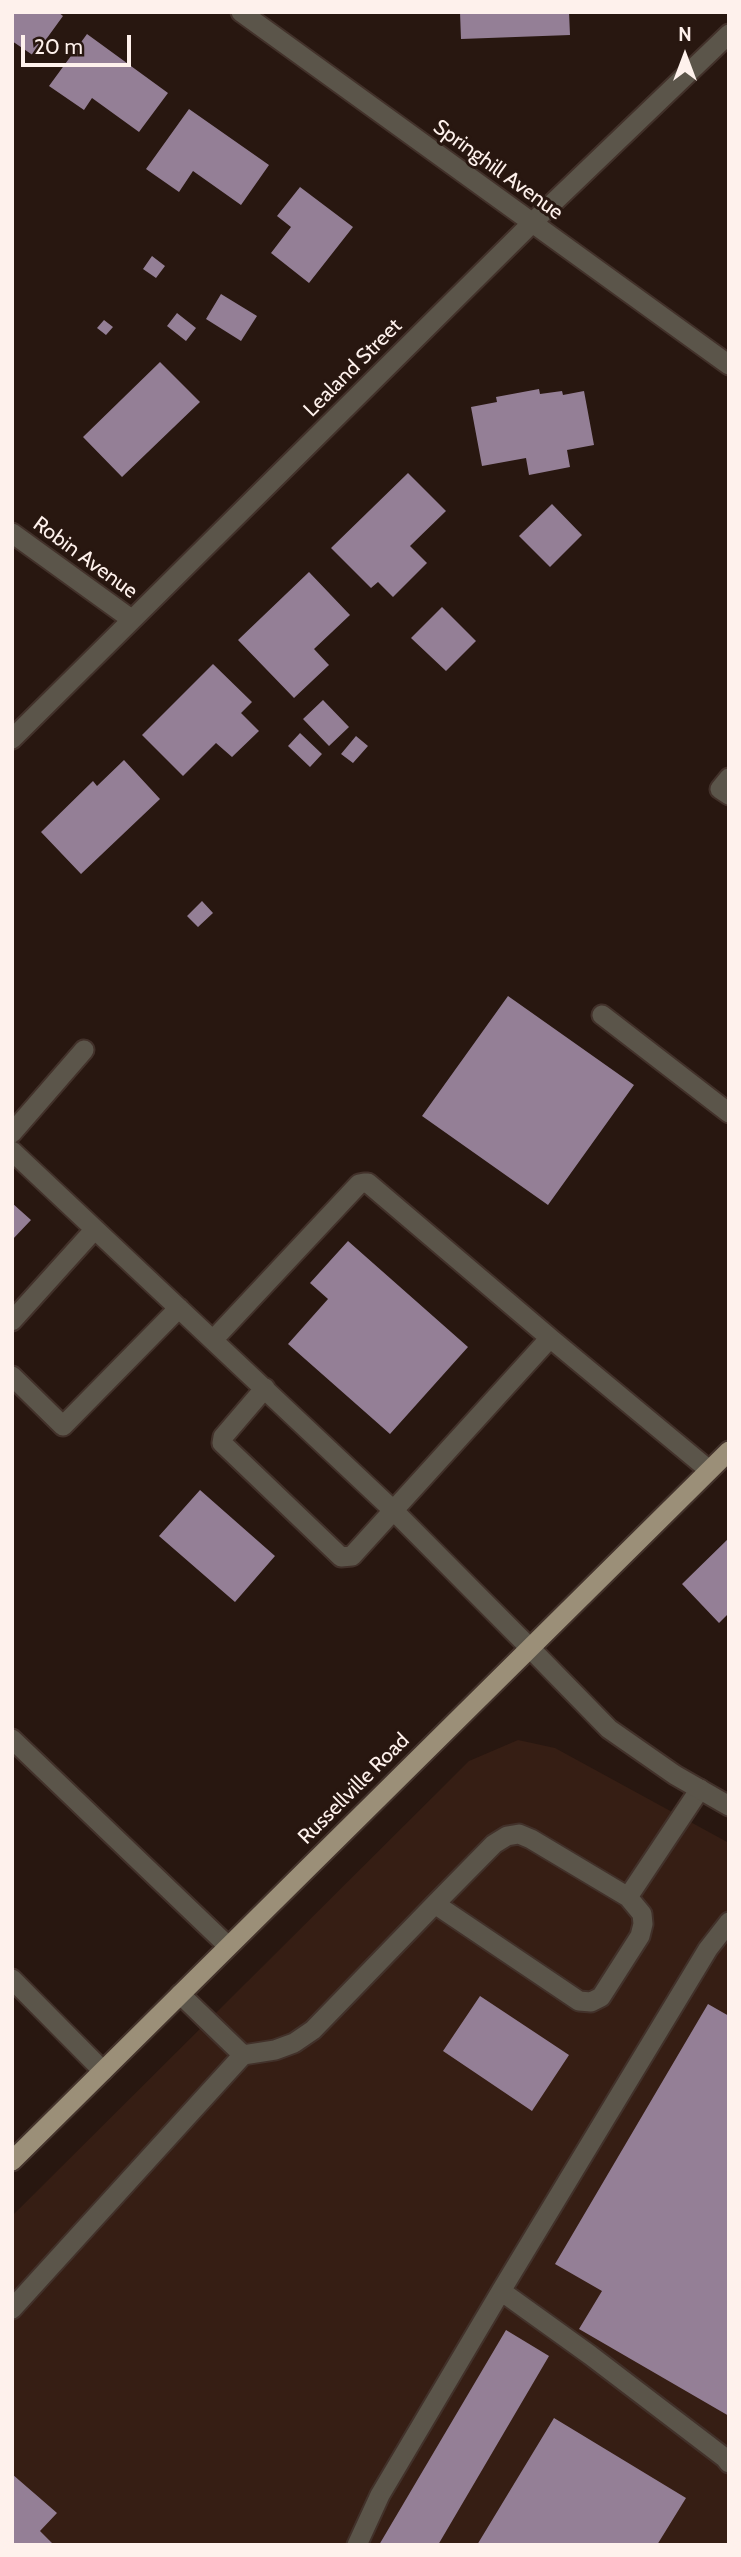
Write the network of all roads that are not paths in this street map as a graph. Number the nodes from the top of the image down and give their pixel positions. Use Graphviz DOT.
graph roads {
  1 [pos="241,12"];
  2 [pos="729,34"];
  3 [pos="533,222"];
  4 [pos="729,365"];
  5 [pos="12,533"];
  6 [pos="131,620"];
  7 [pos="12,739"];
  8 [pos="729,778"];
  9 [pos="729,795"];
  10 [pos="602,1015"];
  11 [pos="84,1050"];
  12 [pos="729,1113"];
  13 [pos="12,1133"];
  14 [pos="12,1151"];
  15 [pos="95,1229"];
  16 [pos="179,1308"];
  17 [pos="12,1321"];
  18 [pos="550,1338"];
  19 [pos="214,1340"];
  20 [pos="12,1376"];
  21 [pos="265,1388"];
  22 [pos="729,1451"];
  23 [pos="709,1470"];
  24 [pos="394,1511"];
  25 [pos="530,1647"];
  26 [pos="12,1739"];
  27 [pos="700,1789"];
  28 [pos="729,1806"];
  29 [pos="628,1896"];
  30 [pos="435,1904"];
  31 [pos="729,1922"];
  32 [pos="228,1946"];
  33 [pos="12,1979"];
  34 [pos="180,1994"];
  35 [pos="243,2055"];
  36 [pos="103,2071"];
  37 [pos="12,2161"];
  38 [pos="501,2291"];
  39 [pos="12,2308"];
  40 [pos="729,2463"];
  41 [pos="357,2545"];
  1 -- 3 [label="street, Springhill Avenue"];
  2 -- 3 [label="street, Lealand Street"];
  3 -- 4 [label="street, Springhill Avenue"];
  3 -- 6 [label="street, Lealand Street"];
  5 -- 6 [label="street, Robin Avenue"];
  6 -- 7 [label="street, Lealand Street"];
  8 -- 9 [label="street"];
  10 -- 12 [label="street"];
  11 -- 13 [label="street"];
  14 -- 15 [label="street"];
  15 -- 16 [label="street"];
  15 -- 17 [label="street"];
  16 -- 19 [label="street"];
  16 -- 20 [label="street"];
  18 -- 19 [label="street"];
  18 -- 23 [label="street"];
  18 -- 24 [label="street"];
  19 -- 21 [label="street"];
  21 -- 24 [label="street"];
  21 -- 24 [label="street"];
  22 -- 23 [label="main road, Russellville Road"];
  23 -- 25 [label="main road, Russellville Road"];
  24 -- 25 [label="street"];
  25 -- 27 [label="street"];
  25 -- 32 [label="main road, Russellville Road"];
  26 -- 32 [label="street"];
  27 -- 28 [label="street"];
  27 -- 29 [label="street"];
  29 -- 30 [label="street"];
  29 -- 30 [label="street"];
  30 -- 35 [label="street"];
  31 -- 38 [label="street"];
  32 -- 34 [label="main road, Russellville Road"];
  33 -- 36 [label="street"];
  34 -- 35 [label="street"];
  34 -- 36 [label="main road, Russellville Road"];
  35 -- 39 [label="street"];
  36 -- 37 [label="main road, Russellville Road"];
  38 -- 40 [label="street"];
  38 -- 41 [label="street"];
}
